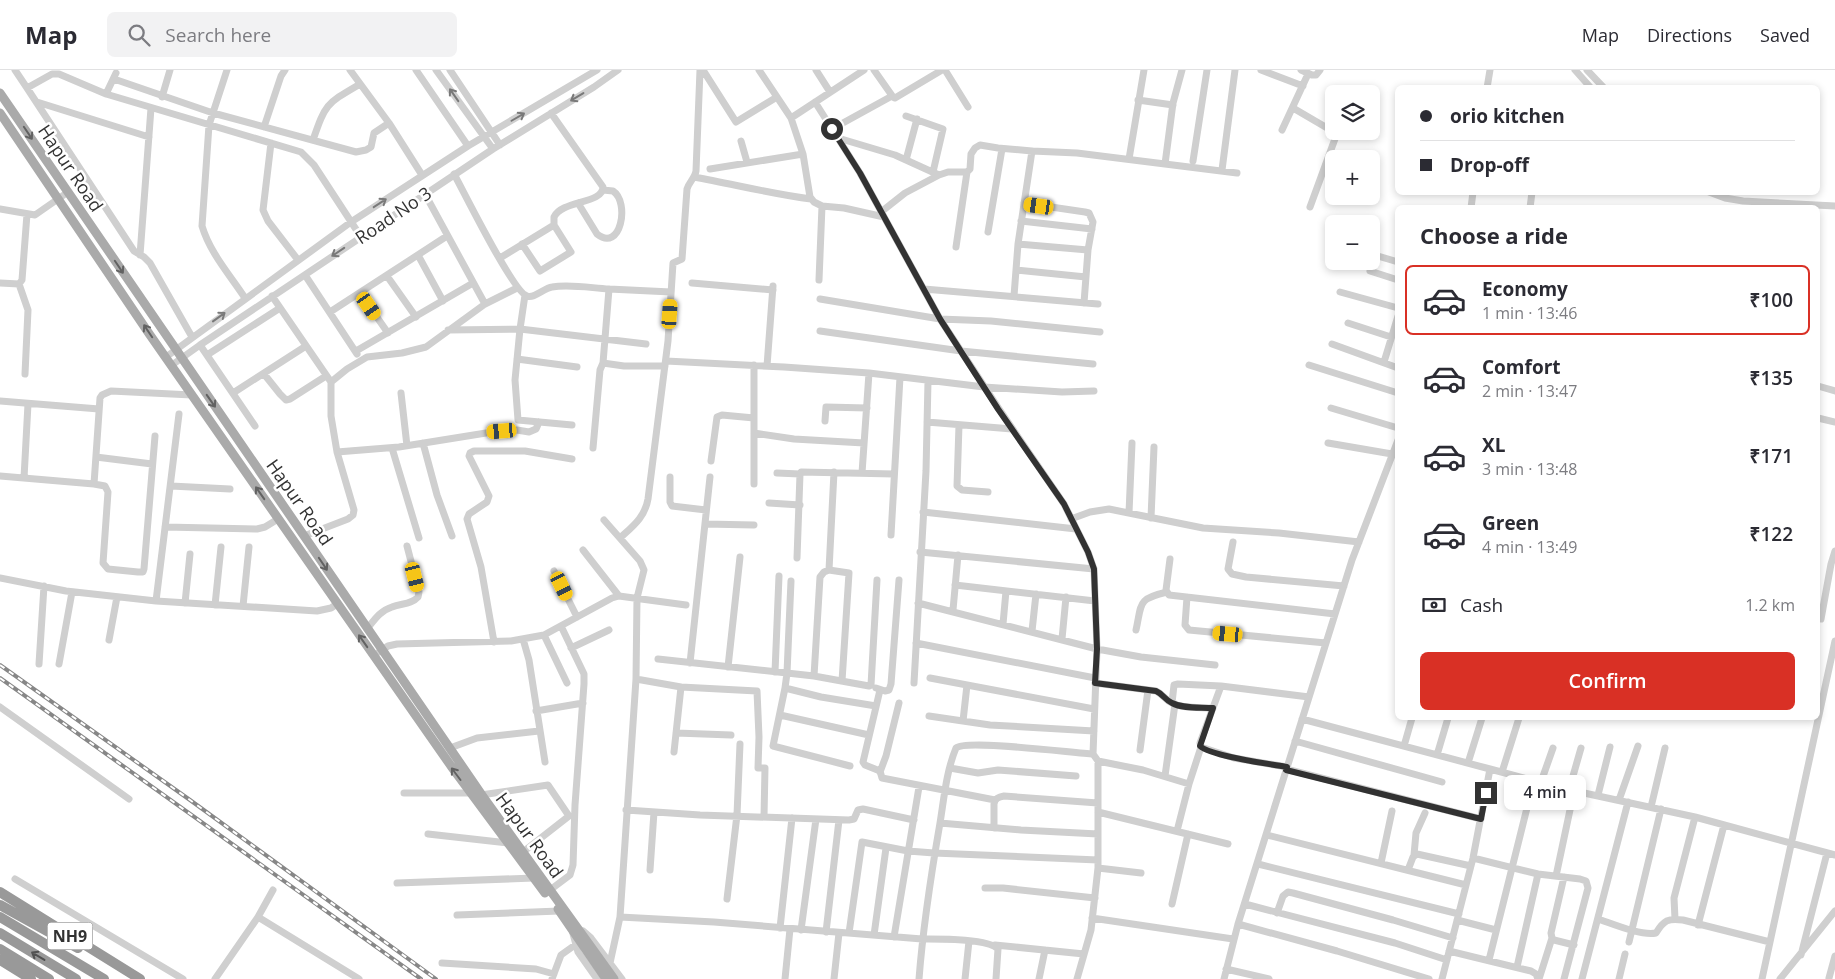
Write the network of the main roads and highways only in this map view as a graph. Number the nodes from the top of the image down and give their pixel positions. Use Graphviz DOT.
graph roads {
  1 [pos="0,93"];
  2 [pos="0,113"];
  3 [pos="0,892"];
  4 [pos="0,905"];
  5 [pos="0,917"];
  6 [pos="574,929"];
  7 [pos="0,933"];
  8 [pos="0,949"];
  9 [pos="590,951"];
  10 [pos="0,960"];
  11 [pos="31,979"];
  12 [pos="49,979"];
  13 [pos="76,979"];
  14 [pos="104,979"];
  15 [pos="138,979"];
  16 [pos="606,979"];
  17 [pos="614,979"];
  1 -- 6 [label="main road, Hapur Road, one-way"];
  6 -- 2 [label="main road, Hapur Road, one-way"];
  3 -- 15 [label="highway, NH9"];
  4 -- 15 [label="highway"];
  5 -- 14 [label="highway"];
  6 -- 9 [label="main road"];
  13 -- 7 [label="highway, one-way"];
  8 -- 12 [label="highway"];
  9 -- 16 [label="main road"];
  9 -- 17 [label="main road"];
  10 -- 11 [label="highway"];
}
